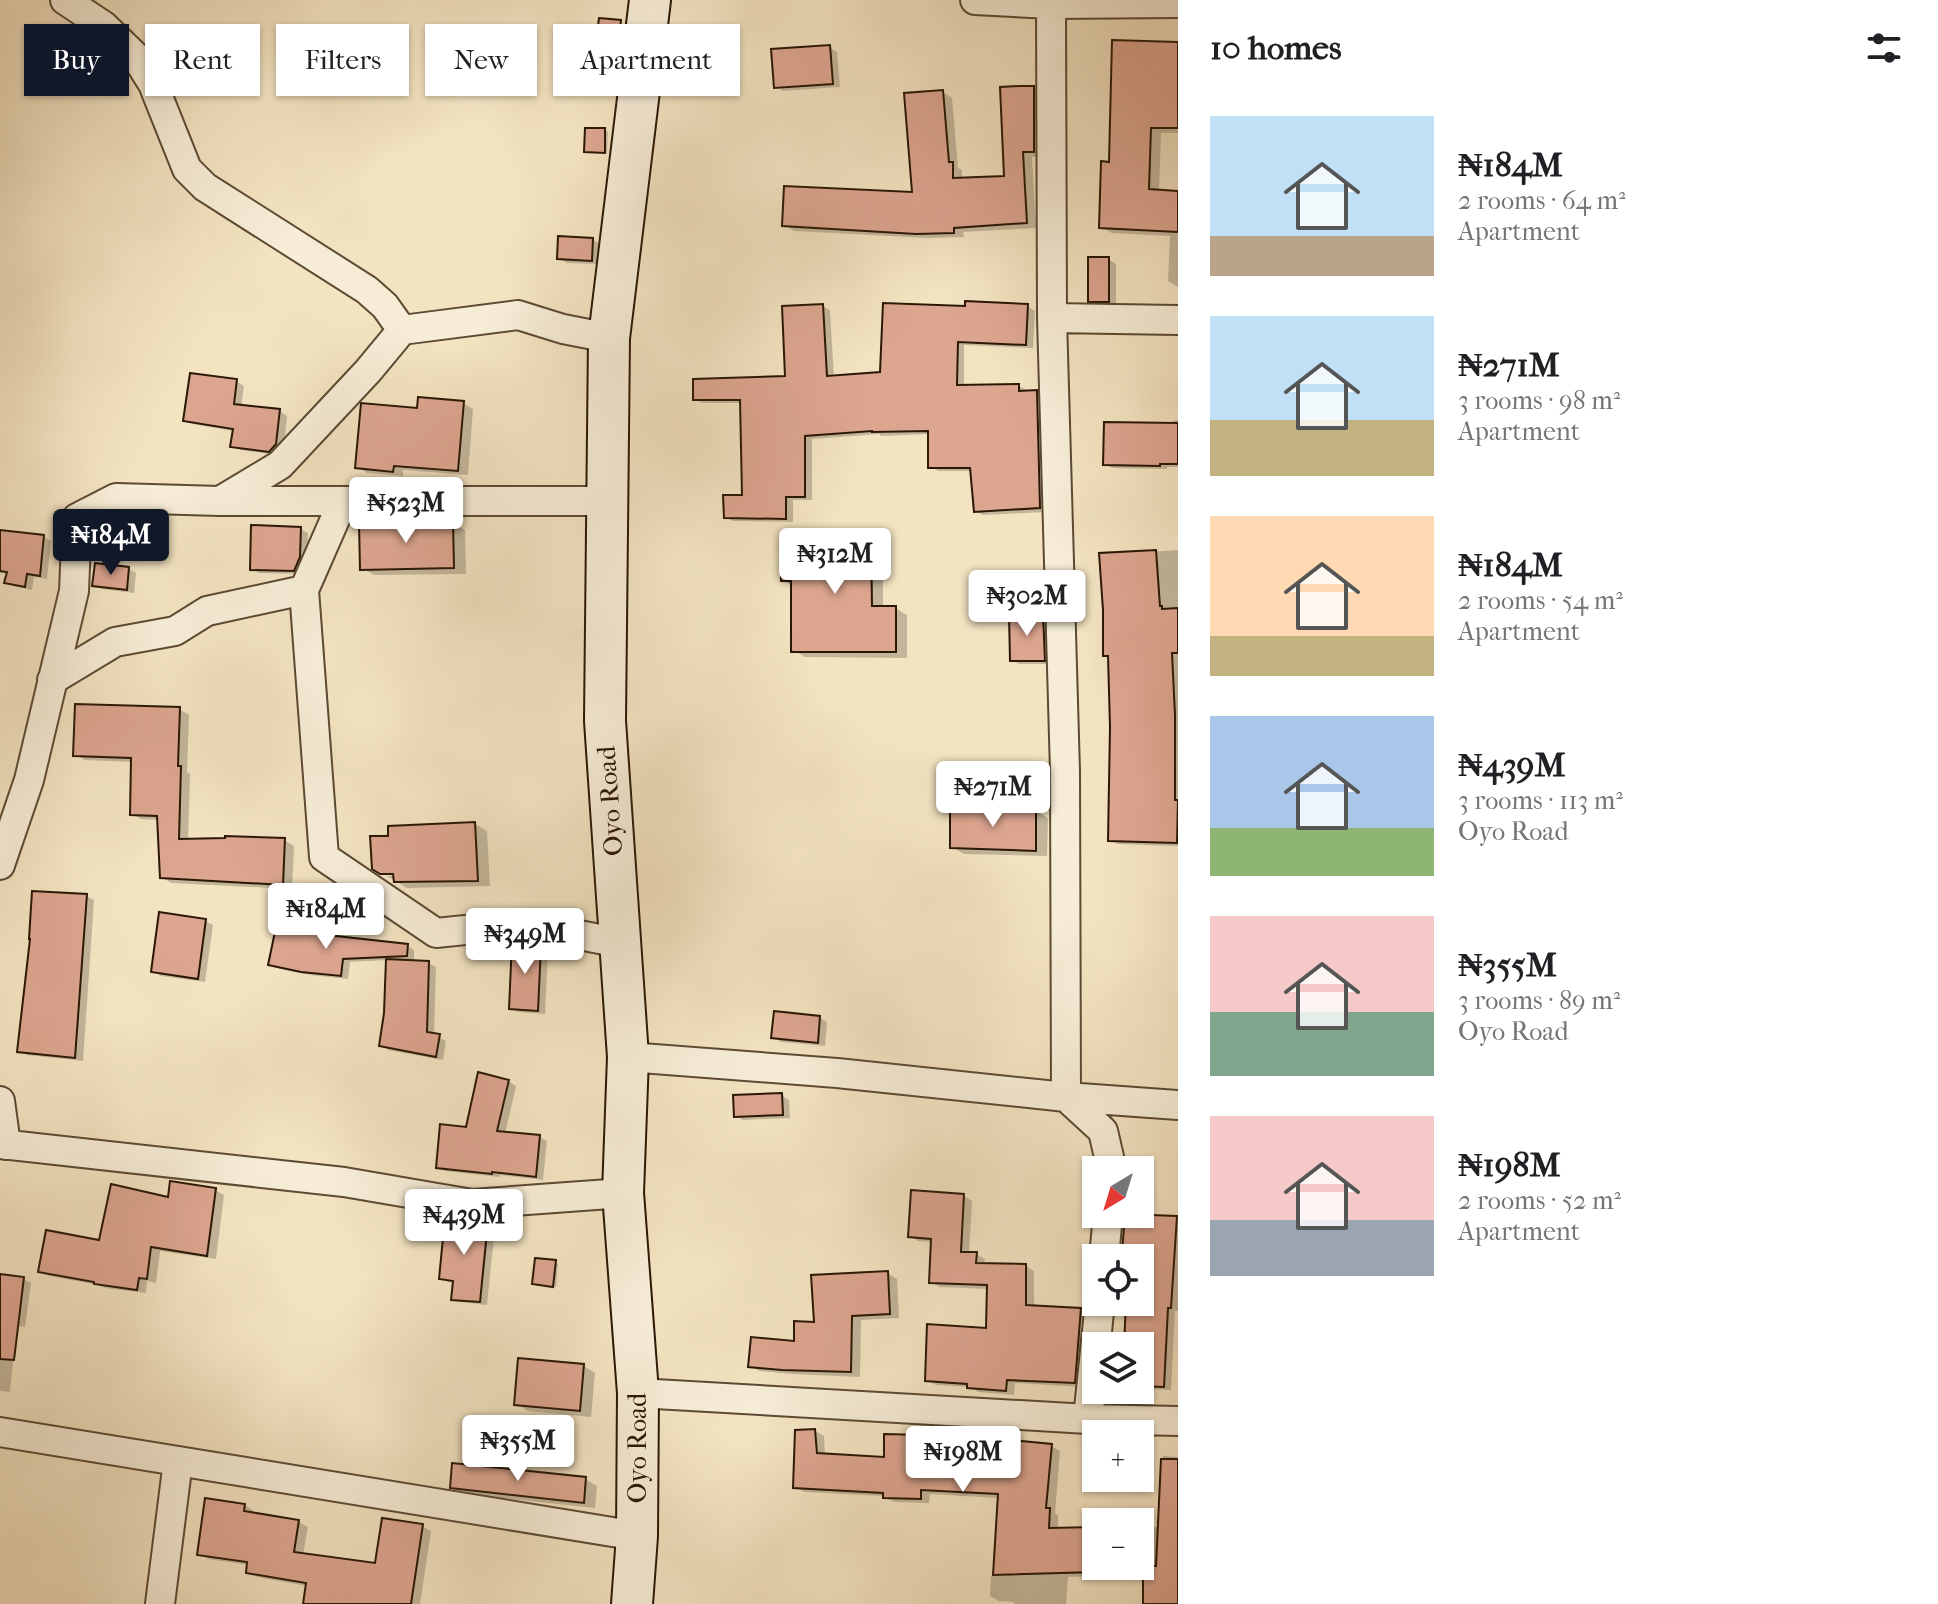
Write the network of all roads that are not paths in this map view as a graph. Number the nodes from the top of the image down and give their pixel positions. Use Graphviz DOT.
graph roads {
  1 [pos="65,0"];
  2 [pos="650,0"];
  3 [pos="975,0"];
  4 [pos="1178,3"];
  5 [pos="1051,4"];
  6 [pos="1052,318"];
  7 [pos="1178,320"];
  8 [pos="402,330"];
  9 [pos="609,338"];
  10 [pos="220,501"];
  11 [pos="343,501"];
  12 [pos="607,501"];
  13 [pos="304,590"];
  14 [pos="52,680"];
  15 [pos="0,865"];
  16 [pos="620,943"];
  17 [pos="628,1057"];
  18 [pos="1066,1097"];
  19 [pos="0,1101"];
  20 [pos="1178,1105"];
  21 [pos="3,1145"];
  22 [pos="1109,1156"];
  23 [pos="623,1193"];
  24 [pos="1099,1316"];
  25 [pos="638,1393"];
  26 [pos="1088,1419"];
  27 [pos="1178,1421"];
  28 [pos="0,1432"];
  29 [pos="178,1461"];
  30 [pos="637,1536"];
  31 [pos="160,1604"];
  32 [pos="632,1604"];
  1 -- 8 [label="street"];
  2 -- 9 [label="street, Oyo Road"];
  3 -- 5 [label="street"];
  4 -- 5 [label="street"];
  5 -- 6 [label="street"];
  6 -- 7 [label="street"];
  6 -- 18 [label="street"];
  8 -- 9 [label="street"];
  8 -- 10 [label="street"];
  9 -- 12 [label="street, Oyo Road"];
  10 -- 11 [label="street"];
  10 -- 14 [label="street"];
  11 -- 12 [label="street"];
  11 -- 13 [label="street"];
  12 -- 16 [label="street, Oyo Road"];
  13 -- 14 [label="street"];
  13 -- 16 [label="street"];
  14 -- 15 [label="street"];
  16 -- 17 [label="street, Oyo Road"];
  17 -- 18 [label="street"];
  17 -- 23 [label="street, Oyo Road"];
  18 -- 20 [label="street"];
  18 -- 22 [label="street"];
  19 -- 21 [label="street"];
  21 -- 23 [label="street"];
  23 -- 25 [label="street, Oyo Road"];
  24 -- 26 [label="street"];
  25 -- 26 [label="street"];
  25 -- 30 [label="street, Oyo Road"];
  26 -- 27 [label="street"];
  28 -- 29 [label="street"];
  29 -- 30 [label="street"];
  29 -- 31 [label="street"];
  30 -- 32 [label="street, Oyo Road"];
}
